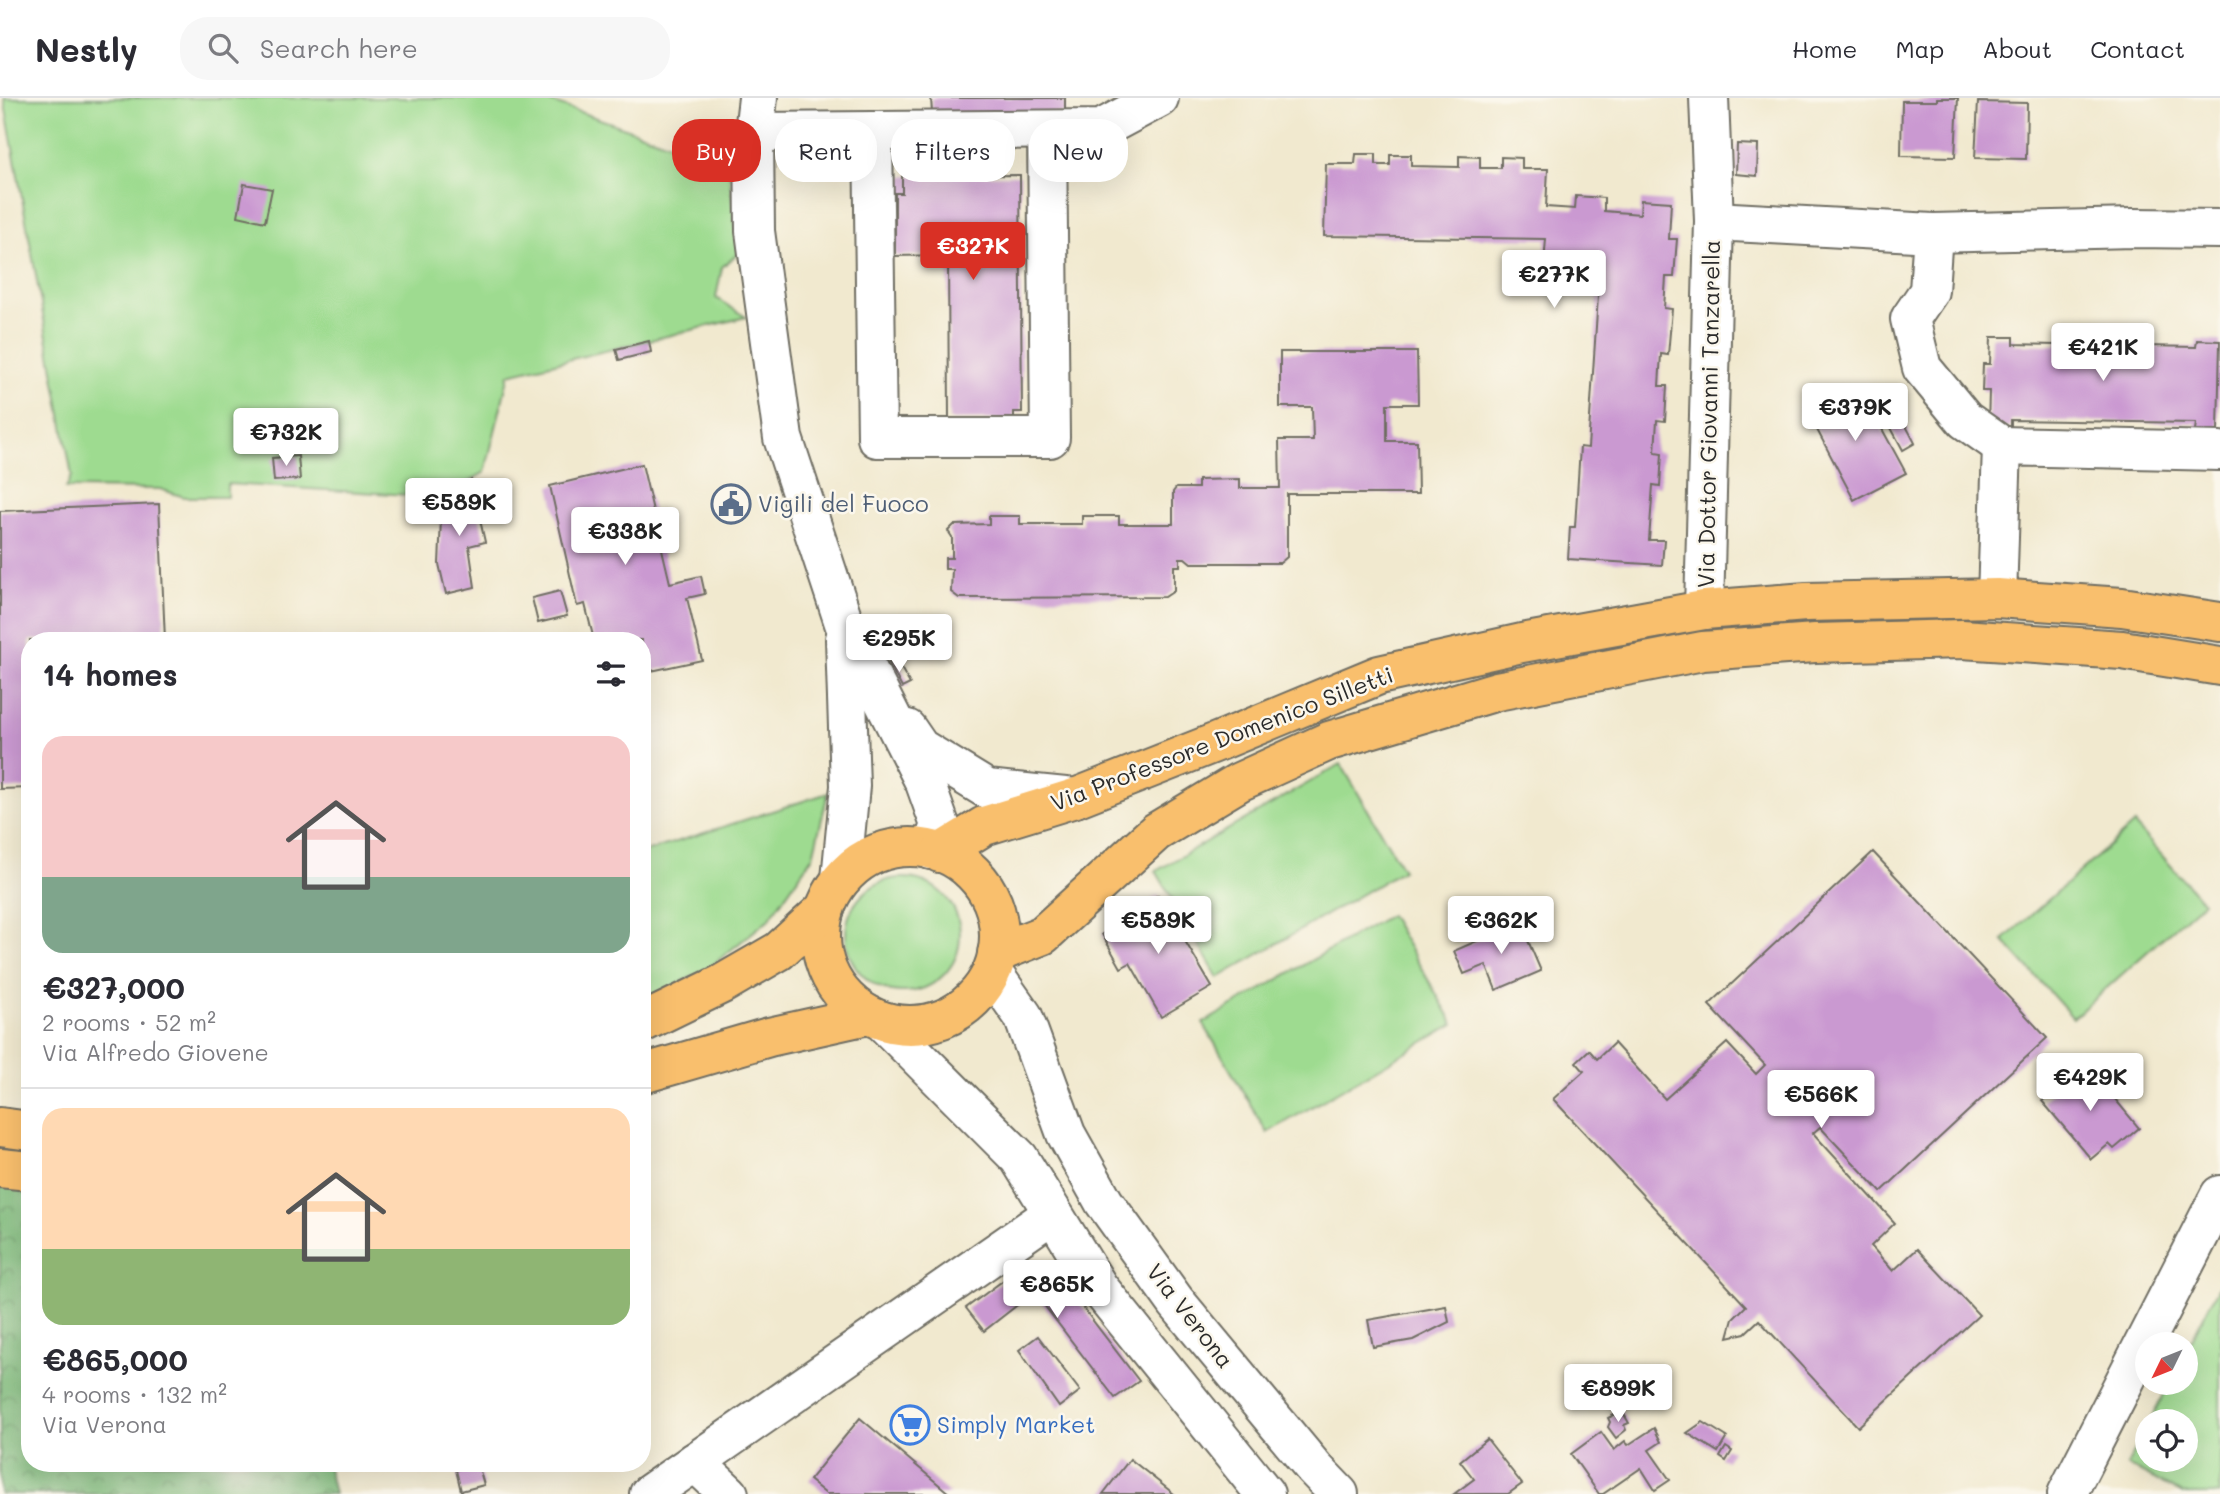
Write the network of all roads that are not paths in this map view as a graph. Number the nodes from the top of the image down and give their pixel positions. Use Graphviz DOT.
graph roads {
  1 [pos="1159,98"];
  2 [pos="1709,98"];
  3 [pos="1101,113"];
  4 [pos="756,115"];
  5 [pos="785,119"];
  6 [pos="1082,119"];
  7 [pos="1029,130"];
  8 [pos="877,131"];
  9 [pos="874,182"];
  10 [pos="1048,182"];
  11 [pos="1714,221"];
  12 [pos="2220,229"];
  13 [pos="1933,233"];
  14 [pos="2002,446"];
  15 [pos="2220,451"];
  16 [pos="1997,598"];
  17 [pos="1704,610"];
  18 [pos="2220,622"];
  19 [pos="844,623"];
  20 [pos="2220,666"];
  21 [pos="871,677"];
  22 [pos="1075,798"];
  23 [pos="935,851"];
  24 [pos="833,894"];
  25 [pos="995,962"];
  26 [pos="875,1018"];
  27 [pos="651,1019"];
  28 [pos="651,1071"];
  29 [pos="0,1127"];
  30 [pos="21,1130"];
  31 [pos="0,1168"];
  32 [pos="21,1170"];
  33 [pos="2220,1195"];
  34 [pos="1052,1214"];
  35 [pos="695,1462"];
  36 [pos="649,1494"];
  37 [pos="729,1494"];
  38 [pos="1265,1494"];
  39 [pos="1339,1494"];
  40 [pos="2067,1494"];
  1 -- 3 [label="street"];
  2 -- 11 [label="street"];
  3 -- 6 [label="street"];
  4 -- 5 [label="street"];
  4 -- 19 [label="street"];
  7 -- 8 [label="street"];
  9 -- 10 [label="street"];
  11 -- 13 [label="street, Via Dottor Giovanni Tanzarella"];
  11 -- 17 [label="street, Via Dottor Giovanni Tanzarella"];
  12 -- 13 [label="street, Via Dottor Giovanni Tanzarella"];
  13 -- 14 [label="street"];
  14 -- 15 [label="street"];
  14 -- 16 [label="street"];
  16 -- 17 [label="main road, Via Professore Domenico Silletti"];
  16 -- 18 [label="main road, Via Professore Domenico Silletti"];
  17 -- 22 [label="main road, Via Professore Domenico Silletti"];
  19 -- 21 [label="street"];
  19 -- 24 [label="street"];
  20 -- 25 [label="main road, Via Professore Domenico Silletti"];
  21 -- 22 [label="street"];
  21 -- 23 [label="street"];
  22 -- 23 [label="main road, Via Professore Domenico Silletti"];
  23 -- 24 [label="main road"];
  23 -- 25 [label="main road"];
  24 -- 26 [label="main road"];
  24 -- 27 [label="main road"];
  25 -- 26 [label="main road"];
  25 -- 39 [label="street, Via Verona"];
  26 -- 28 [label="main road"];
  26 -- 34 [label="street"];
  29 -- 30 [label="main road"];
  31 -- 32 [label="main road"];
  33 -- 40 [label="street"];
  34 -- 35 [label="street"];
  34 -- 38 [label="street"];
  35 -- 36 [label="street"];
  35 -- 37 [label="street"];
}
